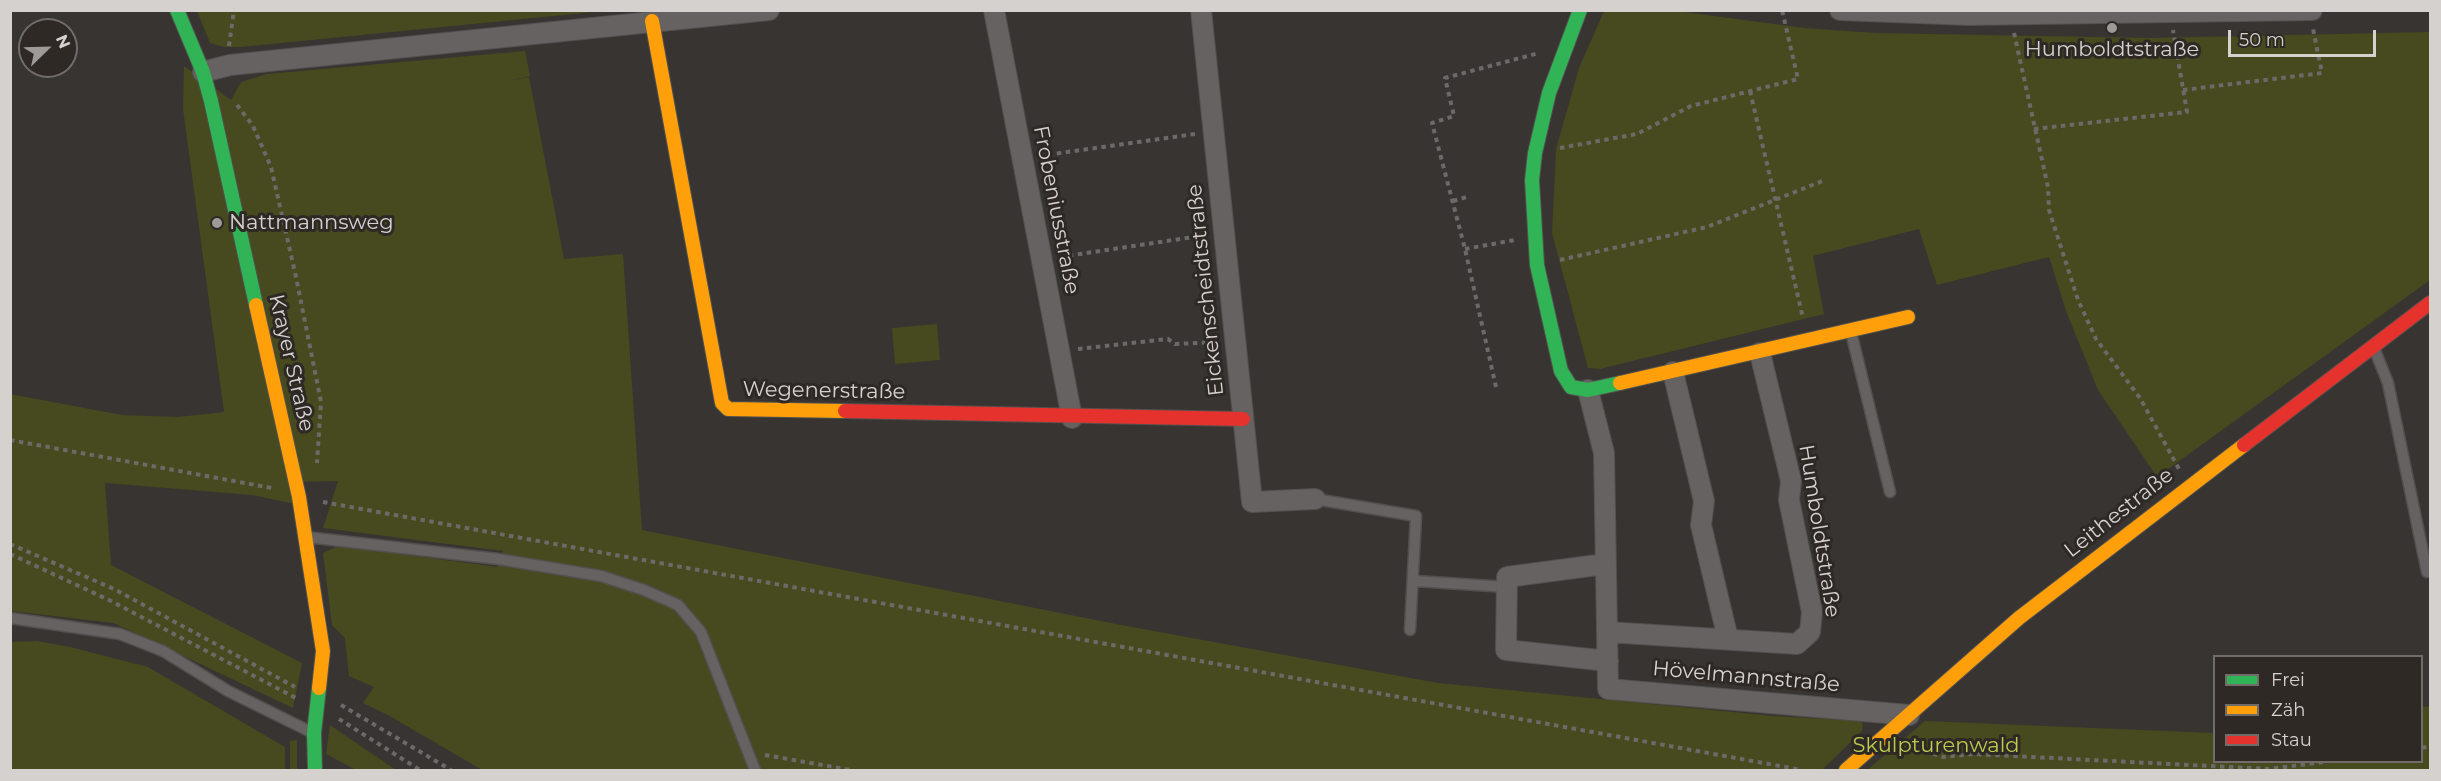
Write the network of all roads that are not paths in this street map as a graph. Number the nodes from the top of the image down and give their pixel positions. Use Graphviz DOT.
graph roads {
  1 [pos="177,10"];
  2 [pos="769,10"];
  3 [pos="994,10"];
  4 [pos="1201,10"];
  5 [pos="1580,10"];
  6 [pos="1840,10"];
  7 [pos="2311,11"];
  8 [pos="2157,12"];
  9 [pos="652,21"];
  10 [pos="203,72"];
  11 [pos="2430,303"];
  12 [pos="1908,317"];
  13 [pos="1851,331"];
  14 [pos="2373,345"];
  15 [pos="1760,353"];
  16 [pos="1673,372"];
  17 [pos="1588,390"];
  18 [pos="1072,418"];
  19 [pos="1243,419"];
  20 [pos="1890,492"];
  21 [pos="1315,499"];
  22 [pos="306,537"];
  23 [pos="1605,564"];
  24 [pos="2430,571"];
  25 [pos="1414,581"];
  26 [pos="1507,587"];
  27 [pos="10,618"];
  28 [pos="1410,630"];
  29 [pos="1607,632"];
  30 [pos="1728,639"];
  31 [pos="1608,661"];
  32 [pos="1909,715"];
  33 [pos="315,733"];
  34 [pos="315,771"];
  35 [pos="754,771"];
  36 [pos="1846,771"];
  1 -- 10 [label="street, Krayer Straße"];
  2 -- 9 [label="street"];
  3 -- 18 [label="street, Frobeniusstraße"];
  4 -- 19 [label="street, Eickenscheidtstraße"];
  5 -- 17 [label="street"];
  6 -- 8 [label="street"];
  7 -- 8 [label="street"];
  9 -- 10 [label="street"];
  9 -- 18 [label="street, Wegenerstraße"];
  10 -- 22 [label="street, Krayer Straße"];
  11 -- 14 [label="street, Leithestraße"];
  12 -- 13 [label="street"];
  13 -- 15 [label="street"];
  13 -- 20 [label="lane"];
  14 -- 24 [label="lane"];
  14 -- 32 [label="street, Leithestraße"];
  15 -- 16 [label="street"];
  15 -- 30 [label="street, Humboldtstraße"];
  16 -- 17 [label="street"];
  16 -- 30 [label="street"];
  17 -- 23 [label="street, Hövelmannstraße"];
  18 -- 19 [label="street, Wegenerstraße"];
  19 -- 21 [label="street, Eickenscheidtstraße"];
  21 -- 25 [label="lane"];
  22 -- 33 [label="street, Krayer Straße"];
  22 -- 35 [label="lane"];
  23 -- 26 [label="street"];
  23 -- 29 [label="street, Hövelmannstraße"];
  25 -- 26 [label="lane"];
  25 -- 28 [label="lane"];
  26 -- 31 [label="street"];
  27 -- 33 [label="lane"];
  29 -- 30 [label="street, Humboldtstraße"];
  29 -- 31 [label="street, Hövelmannstraße"];
  31 -- 32 [label="street, Hövelmannstraße"];
  32 -- 36 [label="street, Leithestraße"];
  33 -- 34 [label="street, Krayer Straße"];
}
